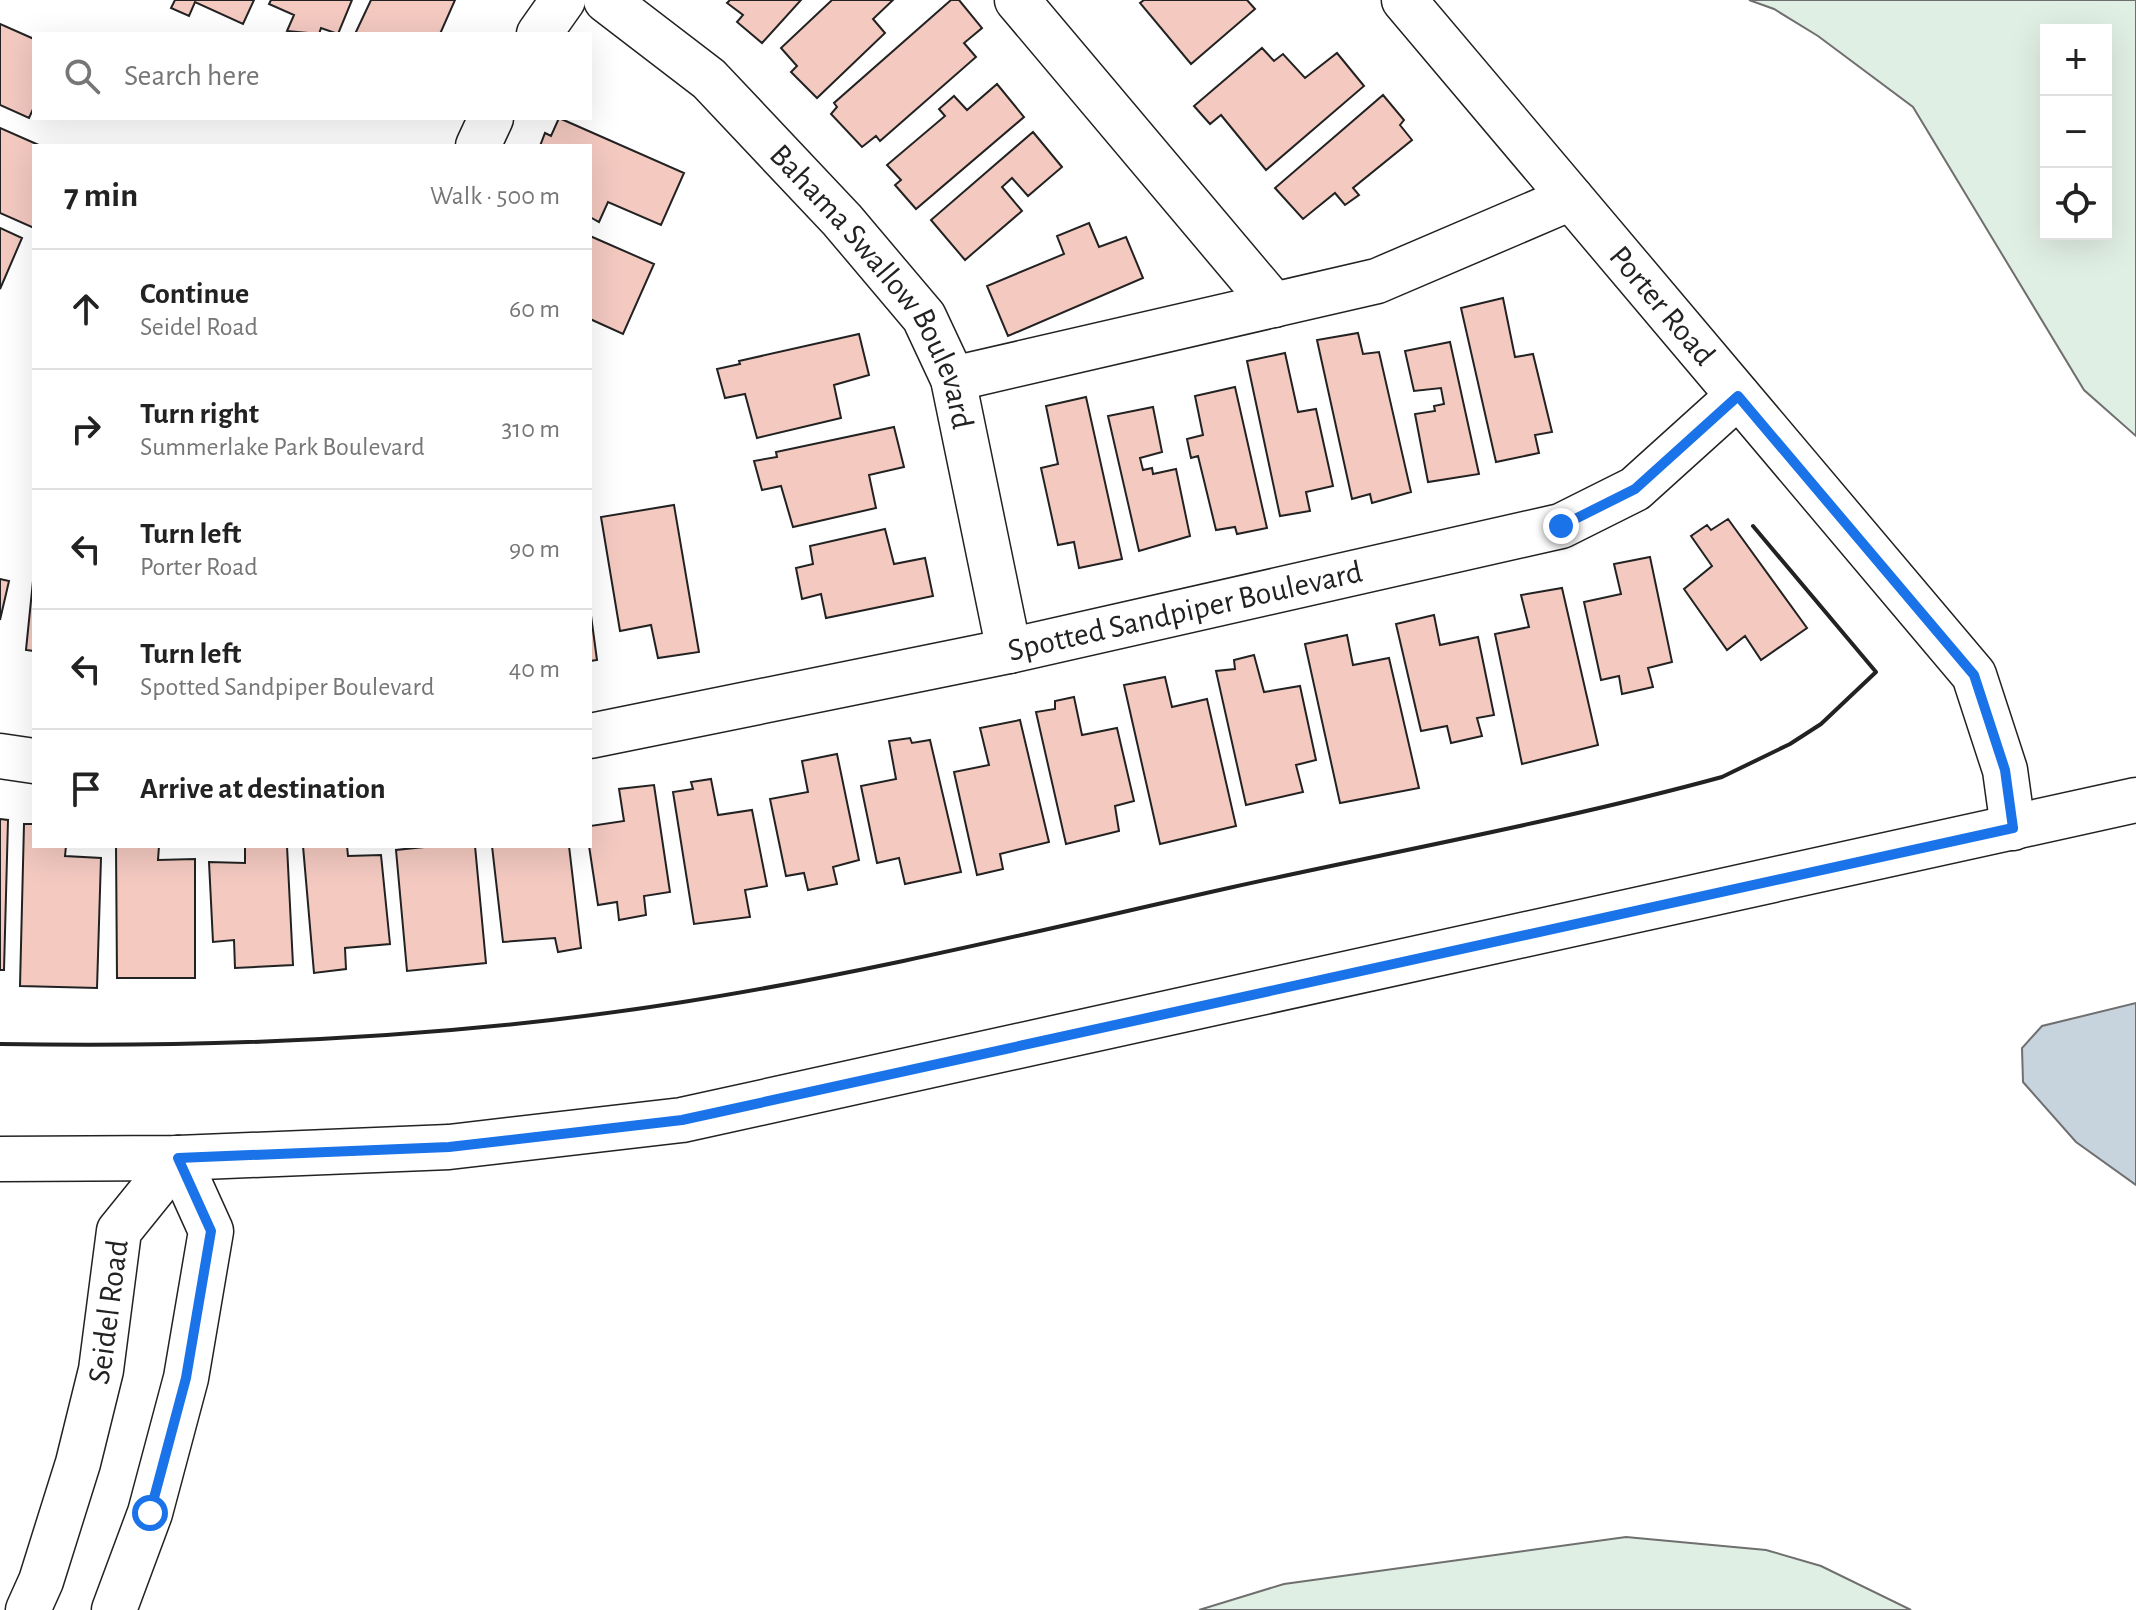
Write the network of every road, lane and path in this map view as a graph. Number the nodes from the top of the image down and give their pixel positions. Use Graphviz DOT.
graph roads {
  1 [pos="563,0"];
  2 [pos="606,0"];
  3 [pos="1017,0"];
  4 [pos="1404,0"];
  5 [pos="540,32"];
  6 [pos="490,120"];
  7 [pos="479,144"];
  8 [pos="1571,198"];
  9 [pos="1274,305"];
  10 [pos="953,379"];
  11 [pos="1738,396"];
  12 [pos="1009,651"];
  13 [pos="592,736"];
  14 [pos="0,756"];
  15 [pos="32,761"];
  16 [pos="2136,800"];
  17 [pos="2013,828"];
  18 [pos="178,1158"];
  19 [pos="0,1159"];
  20 [pos="28,1610"];
  21 [pos="114,1610"];
  1 -- 5 [label="street"];
  2 -- 10 [label="street, Bahama Swallow Boulevard"];
  3 -- 9 [label="street"];
  4 -- 8 [label="street, Porter Road"];
  6 -- 7 [label="street"];
  8 -- 9 [label="street"];
  8 -- 11 [label="street, Porter Road"];
  9 -- 10 [label="street"];
  10 -- 12 [label="street, Bahama Swallow Boulevard"];
  11 -- 12 [label="street, Spotted Sandpiper Boulevard"];
  11 -- 17 [label="street, Porter Road"];
  12 -- 13 [label="street, Spotted Sandpiper Boulevard"];
  14 -- 15 [label="street"];
  16 -- 17 [label="street"];
  17 -- 18 [label="street"];
  18 -- 19 [label="street"];
  18 -- 20 [label="street, Seidel Road"];
  18 -- 21 [label="street"];
}
